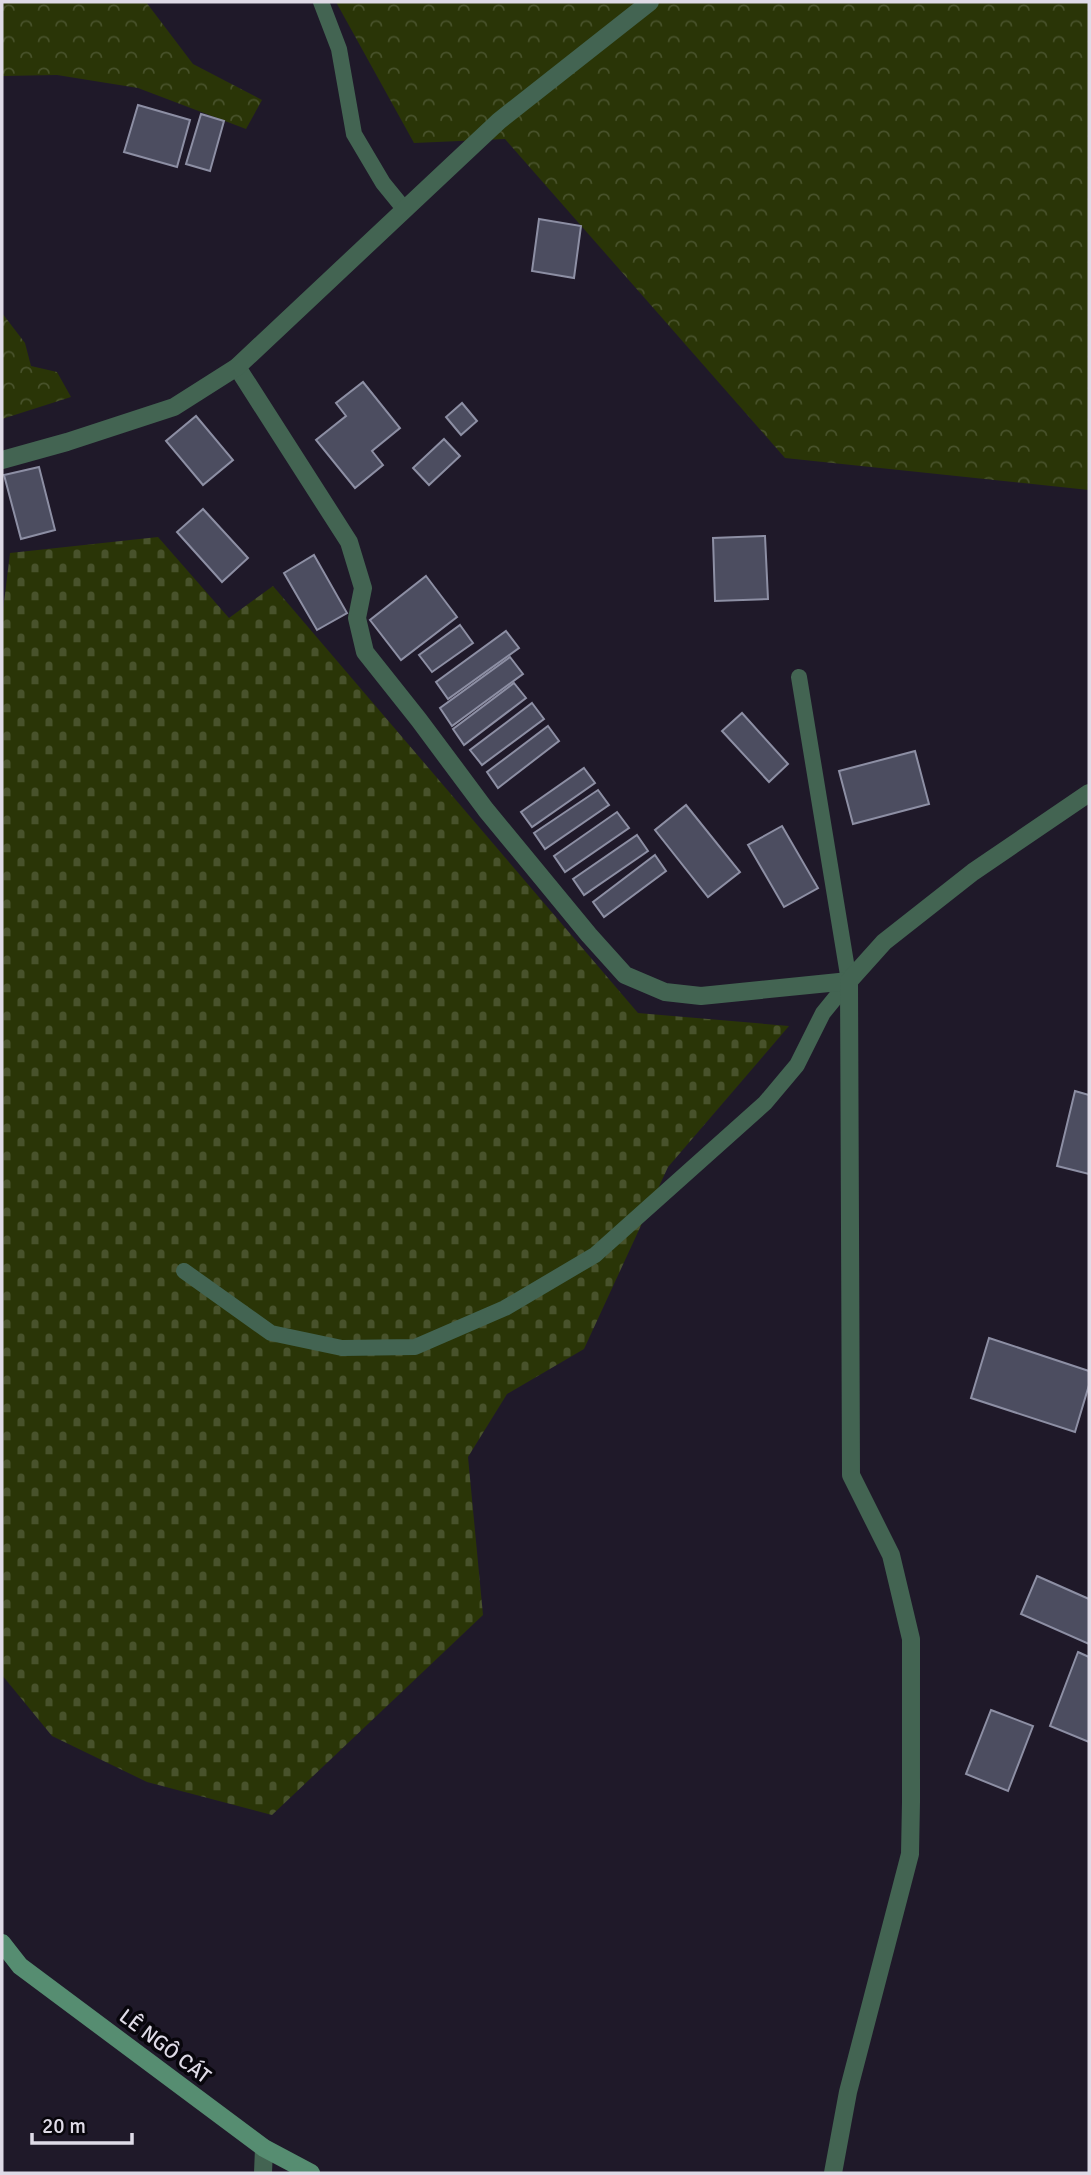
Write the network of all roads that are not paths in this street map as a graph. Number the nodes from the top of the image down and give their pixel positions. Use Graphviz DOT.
graph roads {
  1 [pos="321,2"];
  2 [pos="650,2"];
  3 [pos="405,210"];
  4 [pos="237,367"];
  5 [pos="2,460"];
  6 [pos="799,677"];
  7 [pos="1089,793"];
  8 [pos="849,981"];
  9 [pos="184,1271"];
  10 [pos="2,1943"];
  11 [pos="264,2148"];
  12 [pos="263,2173"];
  13 [pos="311,2173"];
  14 [pos="833,2173"];
  1 -- 3 [label="lane"];
  2 -- 3 [label="street"];
  3 -- 4 [label="street"];
  4 -- 5 [label="street"];
  4 -- 8 [label="street"];
  6 -- 8 [label="lane"];
  7 -- 8 [label="street"];
  8 -- 9 [label="lane"];
  8 -- 14 [label="street"];
  10 -- 11 [label="street, LÊ NGÔ CÁT"];
  11 -- 12 [label="street"];
  11 -- 13 [label="street, LÊ NGÔ CÁT"];
}
